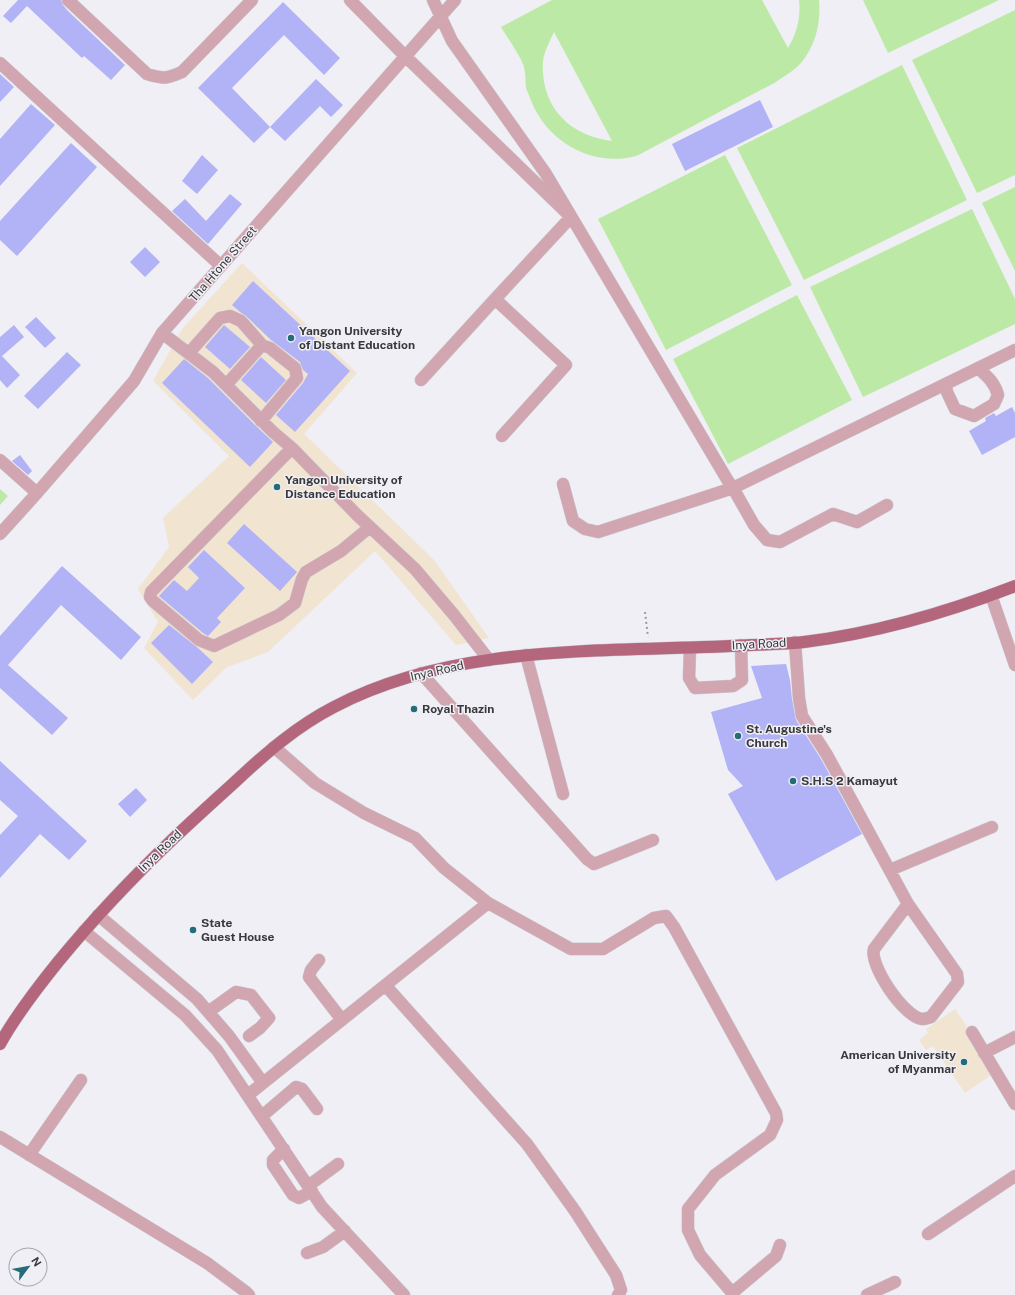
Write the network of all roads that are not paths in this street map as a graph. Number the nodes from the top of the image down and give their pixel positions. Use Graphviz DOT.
graph roads {
  1 [pos="68,0"];
  2 [pos="252,0"];
  3 [pos="350,0"];
  4 [pos="433,0"];
  5 [pos="455,0"];
  6 [pos="440,16"];
  7 [pos="405,56"];
  8 [pos="0,63"];
  9 [pos="571,217"];
  10 [pos="220,266"];
  11 [pos="495,299"];
  12 [pos="162,333"];
  13 [pos="262,345"];
  14 [pos="1015,350"];
  15 [pos="189,354"];
  16 [pos="978,368"];
  17 [pos="421,380"];
  18 [pos="946,384"];
  19 [pos="226,385"];
  20 [pos="261,421"];
  21 [pos="502,436"];
  22 [pos="292,448"];
  23 [pos="0,460"];
  24 [pos="563,484"];
  25 [pos="733,488"];
  26 [pos="37,493"];
  27 [pos="887,505"];
  28 [pos="370,527"];
  29 [pos="0,534"];
  30 [pos="1015,586"];
  31 [pos="991,595"];
  32 [pos="795,642"];
  33 [pos="741,646"];
  34 [pos="690,648"];
  35 [pos="526,655"];
  36 [pos="489,660"];
  37 [pos="1015,665"];
  38 [pos="421,673"];
  39 [pos="274,747"];
  40 [pos="563,794"];
  41 [pos="992,827"];
  42 [pos="653,840"];
  43 [pos="890,870"];
  44 [pos="488,903"];
  45 [pos="908,904"];
  46 [pos="98,915"];
  47 [pos="84,931"];
  48 [pos="319,960"];
  49 [pos="386,986"];
  50 [pos="208,1012"];
  51 [pos="342,1020"];
  52 [pos="972,1032"];
  53 [pos="249,1036"];
  54 [pos="1015,1037"];
  55 [pos="0,1044"];
  56 [pos="984,1053"];
  57 [pos="81,1080"];
  58 [pos="263,1083"];
  59 [pos="248,1095"];
  60 [pos="1015,1103"];
  61 [pos="317,1109"];
  62 [pos="262,1116"];
  63 [pos="0,1137"];
  64 [pos="284,1149"];
  65 [pos="29,1155"];
  66 [pos="338,1164"];
  67 [pos="1015,1176"];
  68 [pos="310,1188"];
  69 [pos="345,1231"];
  70 [pos="928,1234"];
  71 [pos="780,1245"];
  72 [pos="307,1253"];
  73 [pos="895,1282"];
  74 [pos="733,1294"];
  75 [pos="249,1295"];
  76 [pos="404,1295"];
  77 [pos="618,1295"];
  78 [pos="867,1295"];
  1 -- 2 [label="street"];
  3 -- 7 [label="street"];
  4 -- 6 [label="street"];
  5 -- 6 [label="street, Tha Htone Street"];
  6 -- 7 [label="street, Tha Htone Street"];
  6 -- 9 [label="street"];
  7 -- 9 [label="street"];
  7 -- 10 [label="street, Tha Htone Street"];
  8 -- 10 [label="street"];
  9 -- 11 [label="street"];
  9 -- 25 [label="street"];
  10 -- 12 [label="street, Tha Htone Street"];
  11 -- 17 [label="street"];
  11 -- 21 [label="street"];
  12 -- 15 [label="street"];
  12 -- 26 [label="street, Tha Htone Street"];
  13 -- 15 [label="street"];
  13 -- 19 [label="street"];
  13 -- 20 [label="street"];
  14 -- 16 [label="street"];
  15 -- 19 [label="street"];
  16 -- 18 [label="street"];
  16 -- 18 [label="street"];
  18 -- 25 [label="street"];
  19 -- 20 [label="street"];
  20 -- 22 [label="street"];
  22 -- 28 [label="street"];
  22 -- 28 [label="street"];
  23 -- 26 [label="street"];
  24 -- 25 [label="street"];
  25 -- 27 [label="street"];
  26 -- 29 [label="street, Tha Htone Street"];
  28 -- 36 [label="street"];
  30 -- 31 [label="main road, Inya Road"];
  31 -- 32 [label="main road, Inya Road"];
  31 -- 37 [label="street"];
  32 -- 33 [label="main road, Inya Road"];
  32 -- 43 [label="street"];
  33 -- 34 [label="main road, Inya Road"];
  33 -- 34 [label="street"];
  34 -- 35 [label="main road, Inya Road"];
  35 -- 36 [label="main road, Inya Road"];
  35 -- 40 [label="street"];
  36 -- 38 [label="main road, Inya Road"];
  38 -- 39 [label="main road, Inya Road"];
  38 -- 42 [label="street"];
  39 -- 44 [label="street"];
  39 -- 46 [label="main road, Inya Road"];
  41 -- 43 [label="street"];
  43 -- 45 [label="street"];
  44 -- 49 [label="street"];
  44 -- 74 [label="street"];
  45 -- 45 [label="street"];
  46 -- 47 [label="main road, Inya Road"];
  46 -- 50 [label="street"];
  47 -- 55 [label="main road, Inya Road"];
  47 -- 59 [label="street"];
  48 -- 51 [label="street"];
  49 -- 51 [label="street"];
  49 -- 77 [label="street"];
  50 -- 53 [label="street"];
  50 -- 58 [label="street"];
  51 -- 58 [label="street"];
  52 -- 56 [label="street"];
  54 -- 56 [label="street"];
  56 -- 60 [label="street"];
  57 -- 65 [label="street"];
  58 -- 59 [label="street"];
  59 -- 62 [label="street"];
  61 -- 62 [label="street"];
  62 -- 64 [label="street"];
  63 -- 65 [label="street"];
  64 -- 68 [label="street"];
  64 -- 68 [label="street"];
  65 -- 75 [label="street"];
  66 -- 68 [label="street"];
  67 -- 70 [label="street"];
  68 -- 69 [label="street"];
  69 -- 72 [label="street"];
  69 -- 76 [label="street"];
  71 -- 74 [label="street"];
  73 -- 78 [label="street"];
}
